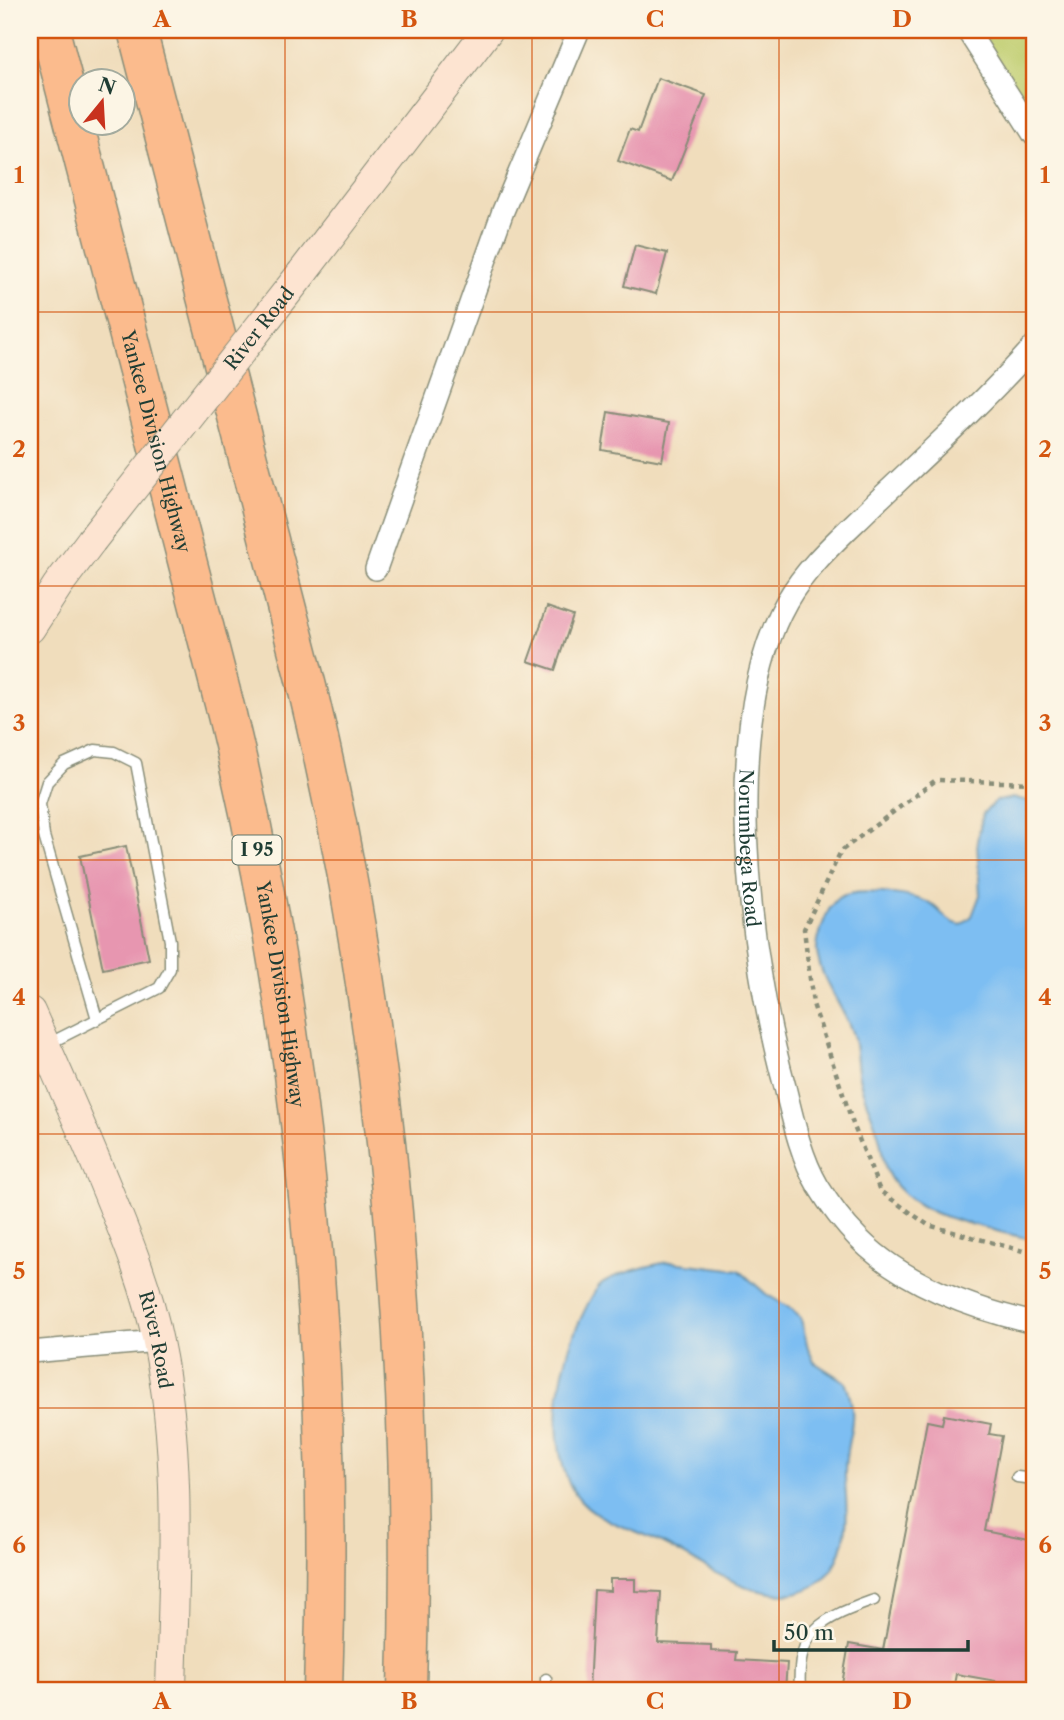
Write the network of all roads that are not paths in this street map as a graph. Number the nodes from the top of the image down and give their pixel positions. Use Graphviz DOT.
graph roads {
  1 [pos="50,30"];
  2 [pos="137,30"];
  3 [pos="488,30"];
  4 [pos="579,30"];
  5 [pos="967,30"];
  6 [pos="1034,135"];
  7 [pos="1034,346"];
  8 [pos="376,569"];
  9 [pos="30,628"];
  10 [pos="30,1012"];
  11 [pos="97,1019"];
  12 [pos="45,1045"];
  13 [pos="1034,1323"];
  14 [pos="158,1341"];
  15 [pos="30,1352"];
  16 [pos="1017,1477"];
  17 [pos="1034,1479"];
  18 [pos="874,1600"];
  19 [pos="171,1690"];
  20 [pos="323,1690"];
  21 [pos="407,1690"];
  22 [pos="800,1690"];
  1 -- 20 [label="highway, Yankee Division Highway / I 95"];
  2 -- 21 [label="highway"];
  3 -- 9 [label="main road, River Road, bridge"];
  4 -- 8 [label="street"];
  5 -- 6 [label="street"];
  7 -- 13 [label="street, Norumbega Road"];
  10 -- 12 [label="main road, River Road"];
  11 -- 11 [label="lane"];
  11 -- 12 [label="lane"];
  12 -- 14 [label="main road, River Road"];
  14 -- 15 [label="street"];
  14 -- 19 [label="main road, River Road"];
  16 -- 17 [label="lane"];
  18 -- 22 [label="lane"];
}
